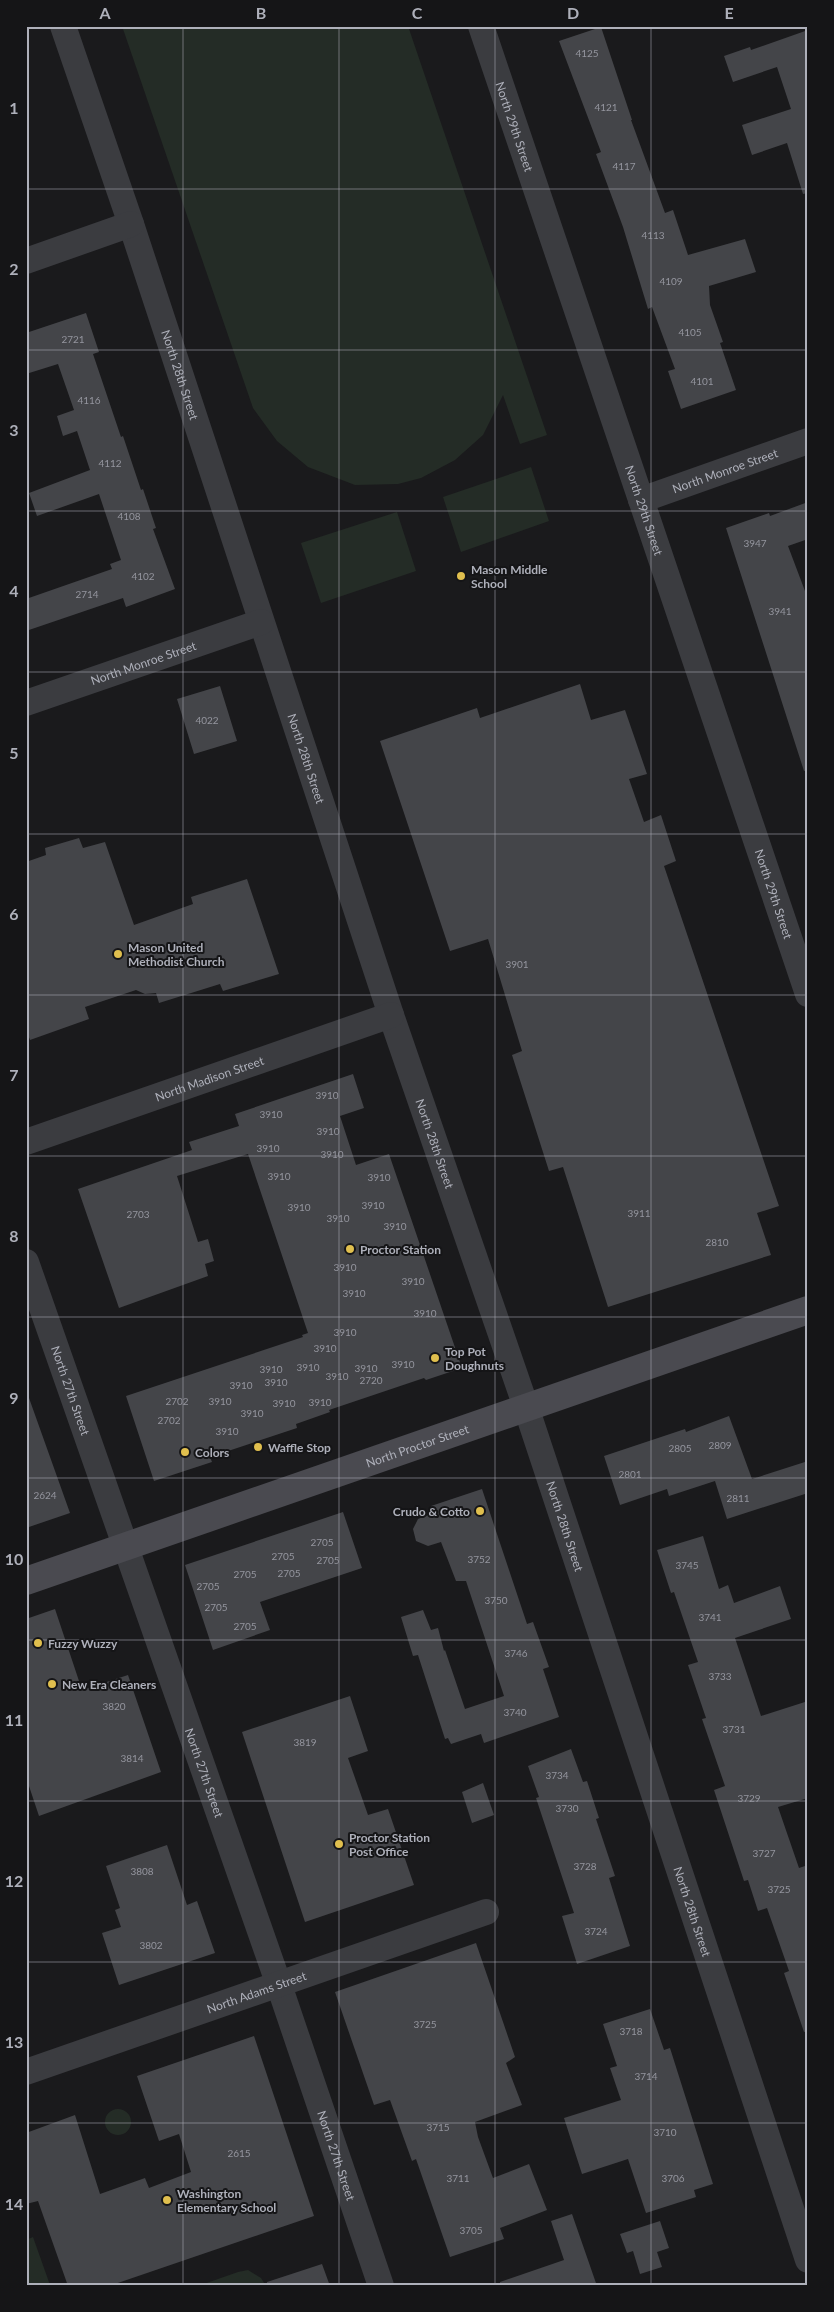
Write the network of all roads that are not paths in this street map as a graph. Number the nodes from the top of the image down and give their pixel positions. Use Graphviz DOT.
graph roads {
  1 [pos="63,26"];
  2 [pos="481,26"];
  3 [pos="131,224"];
  4 [pos="26,261"];
  5 [pos="808,441"];
  6 [pos="641,500"];
  7 [pos="261,622"];
  8 [pos="26,703"];
  9 [pos="808,994"];
  10 [pos="391,1015"];
  11 [pos="26,1142"];
  12 [pos="26,1262"];
  13 [pos="808,1310"];
  14 [pos="526,1407"];
  15 [pos="124,1547"];
  16 [pos="26,1581"];
  17 [pos="486,1912"];
  18 [pos="279,1985"];
  19 [pos="26,2072"];
  20 [pos="808,2260"];
  21 [pos="381,2286"];
  1 -- 3 [label="street, North 28th Street"];
  2 -- 6 [label="street, North 29th Street"];
  3 -- 4 [label="street"];
  3 -- 7 [label="street, North 28th Street"];
  5 -- 6 [label="street, North Monroe Street"];
  6 -- 9 [label="street, North 29th Street"];
  7 -- 8 [label="street, North Monroe Street"];
  7 -- 10 [label="street, North 28th Street"];
  10 -- 11 [label="street, North Madison Street"];
  10 -- 14 [label="street, North 28th Street"];
  12 -- 15 [label="street, North 27th Street"];
  13 -- 14 [label="street, North Proctor Street"];
  14 -- 15 [label="street, North Proctor Street"];
  14 -- 20 [label="street, North 28th Street"];
  15 -- 16 [label="street, North Proctor Street"];
  15 -- 18 [label="street, North 27th Street"];
  17 -- 18 [label="street, North Adams Street"];
  18 -- 19 [label="street, North Adams Street"];
  18 -- 21 [label="street, North 27th Street"];
}
